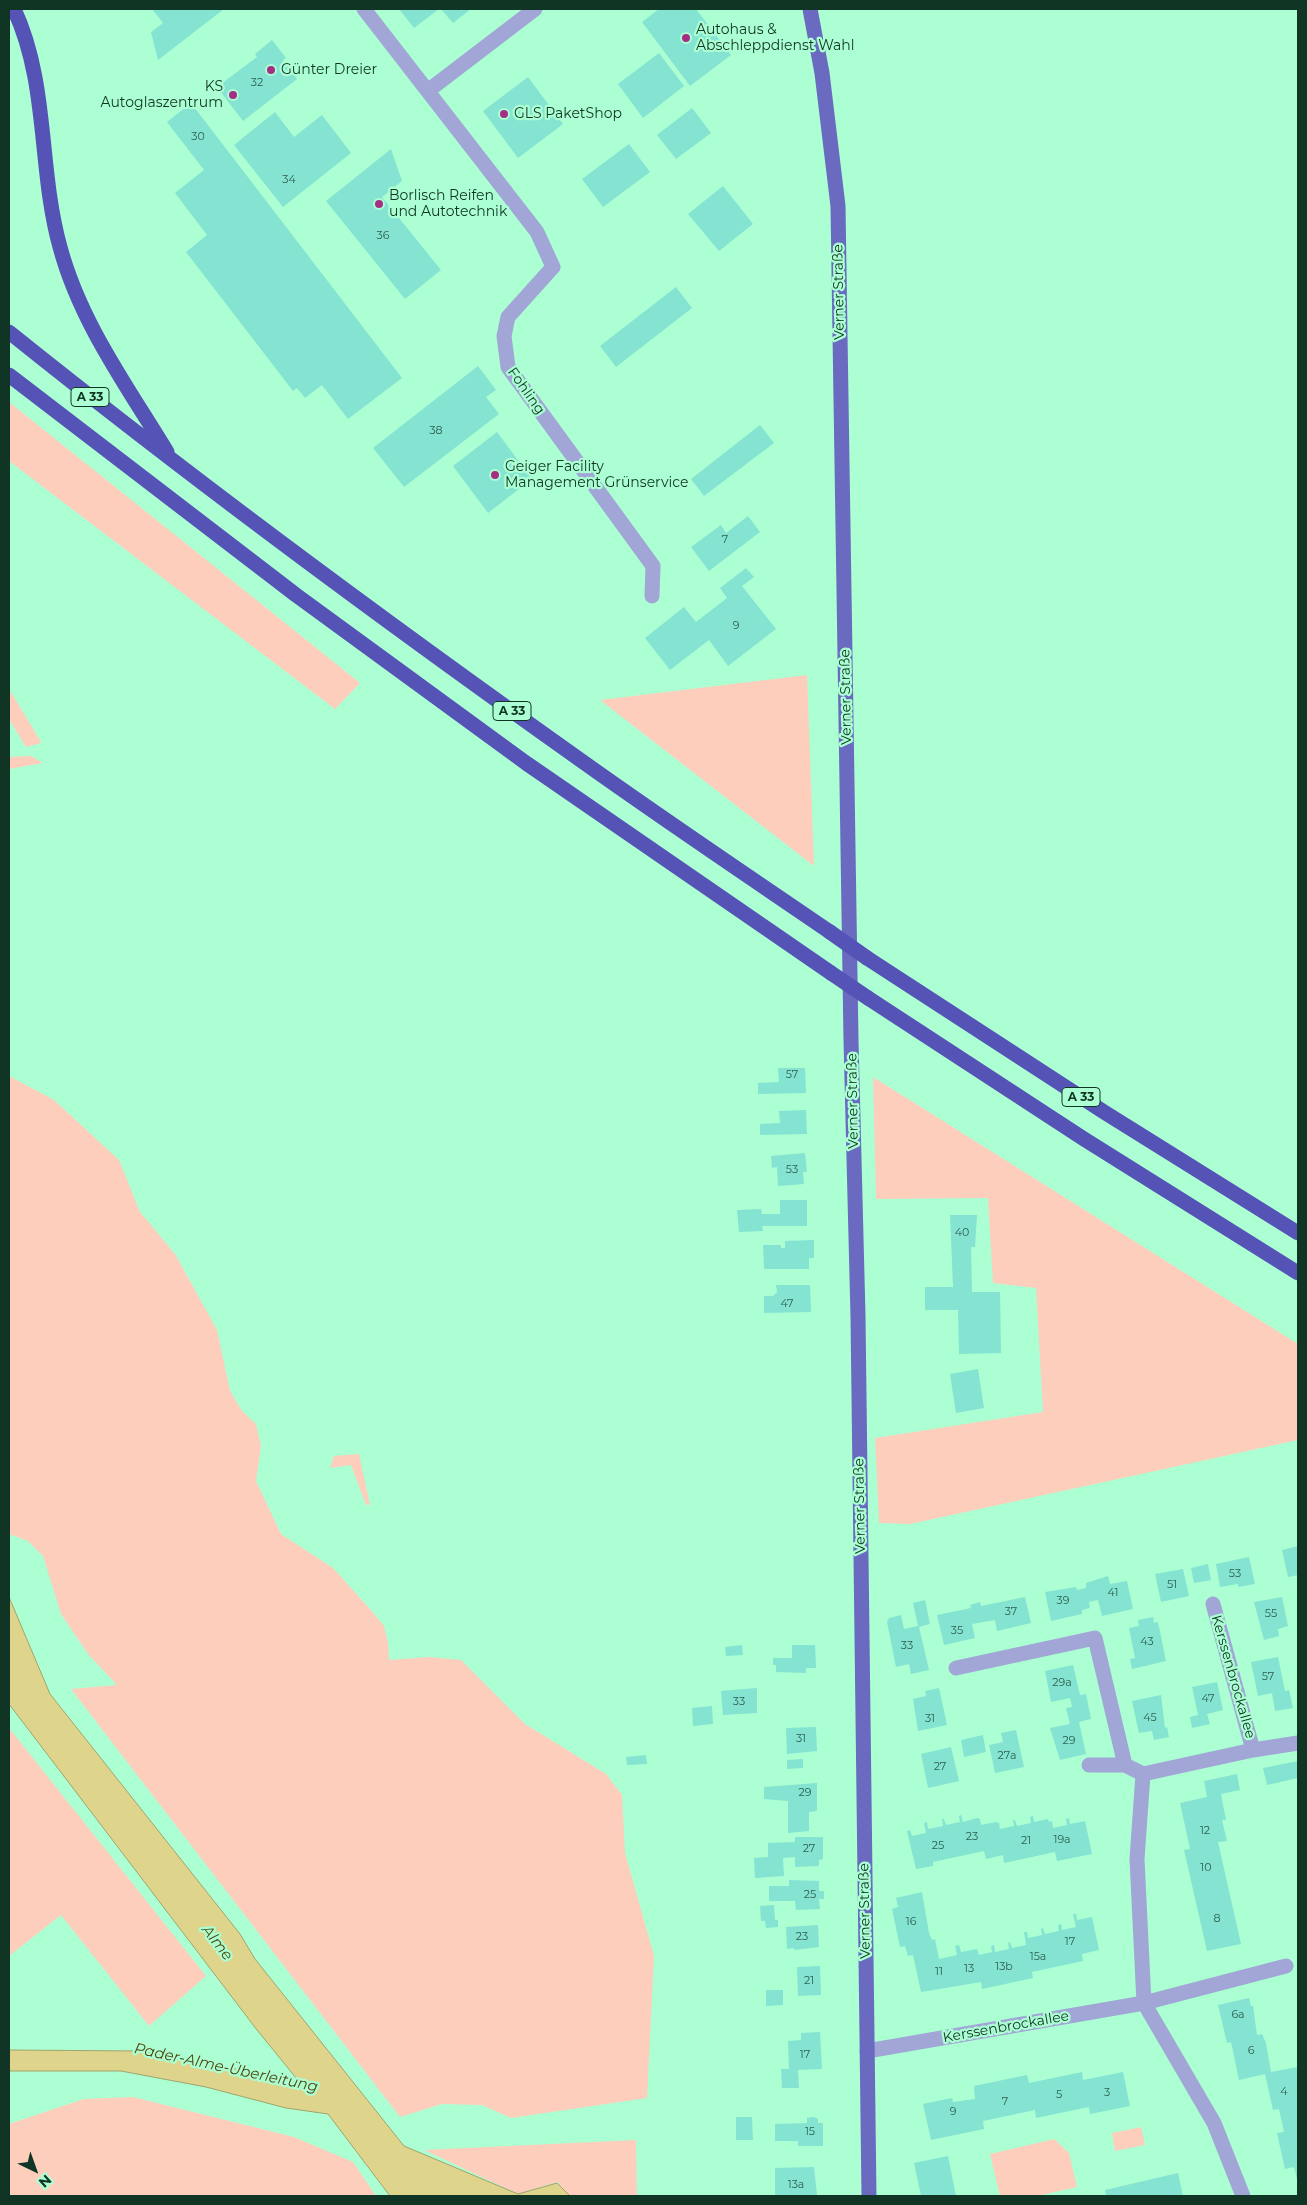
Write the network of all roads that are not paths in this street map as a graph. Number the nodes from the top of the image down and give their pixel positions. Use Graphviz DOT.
graph roads {
  1 [pos="14,9"];
  2 [pos="364,9"];
  3 [pos="535,9"];
  4 [pos="810,9"];
  5 [pos="429,90"];
  6 [pos="9,332"];
  7 [pos="9,375"];
  8 [pos="172,459"];
  9 [pos="652,596"];
  10 [pos="1298,1233"];
  11 [pos="1298,1273"];
  12 [pos="1213,1604"];
  13 [pos="956,1668"];
  14 [pos="1298,1743"];
  15 [pos="1253,1750"];
  16 [pos="1089,1765"];
  17 [pos="1125,1765"];
  18 [pos="1143,1774"];
  19 [pos="1286,1966"];
  20 [pos="1144,2003"];
  21 [pos="867,2051"];
  22 [pos="869,2196"];
  23 [pos="1242,2196"];
  1 -- 8 [label="highway"];
  2 -- 5 [label="street, Fohling"];
  3 -- 5 [label="street"];
  4 -- 21 [label="main road, Verner Straße"];
  5 -- 9 [label="street, Fohling"];
  6 -- 8 [label="highway, A 33"];
  7 -- 11 [label="highway, A 33, bridge"];
  8 -- 10 [label="highway, A 33, bridge"];
  12 -- 15 [label="street, Kerssenbrockallee"];
  13 -- 17 [label="street"];
  14 -- 15 [label="street, Kerssenbrockallee"];
  15 -- 18 [label="street, Kerssenbrockallee"];
  16 -- 17 [label="street"];
  17 -- 18 [label="street"];
  18 -- 20 [label="street"];
  19 -- 20 [label="street, Kerssenbrockallee"];
  20 -- 21 [label="street, Kerssenbrockallee"];
  20 -- 23 [label="street"];
  21 -- 22 [label="main road, Verner Straße"];
}
